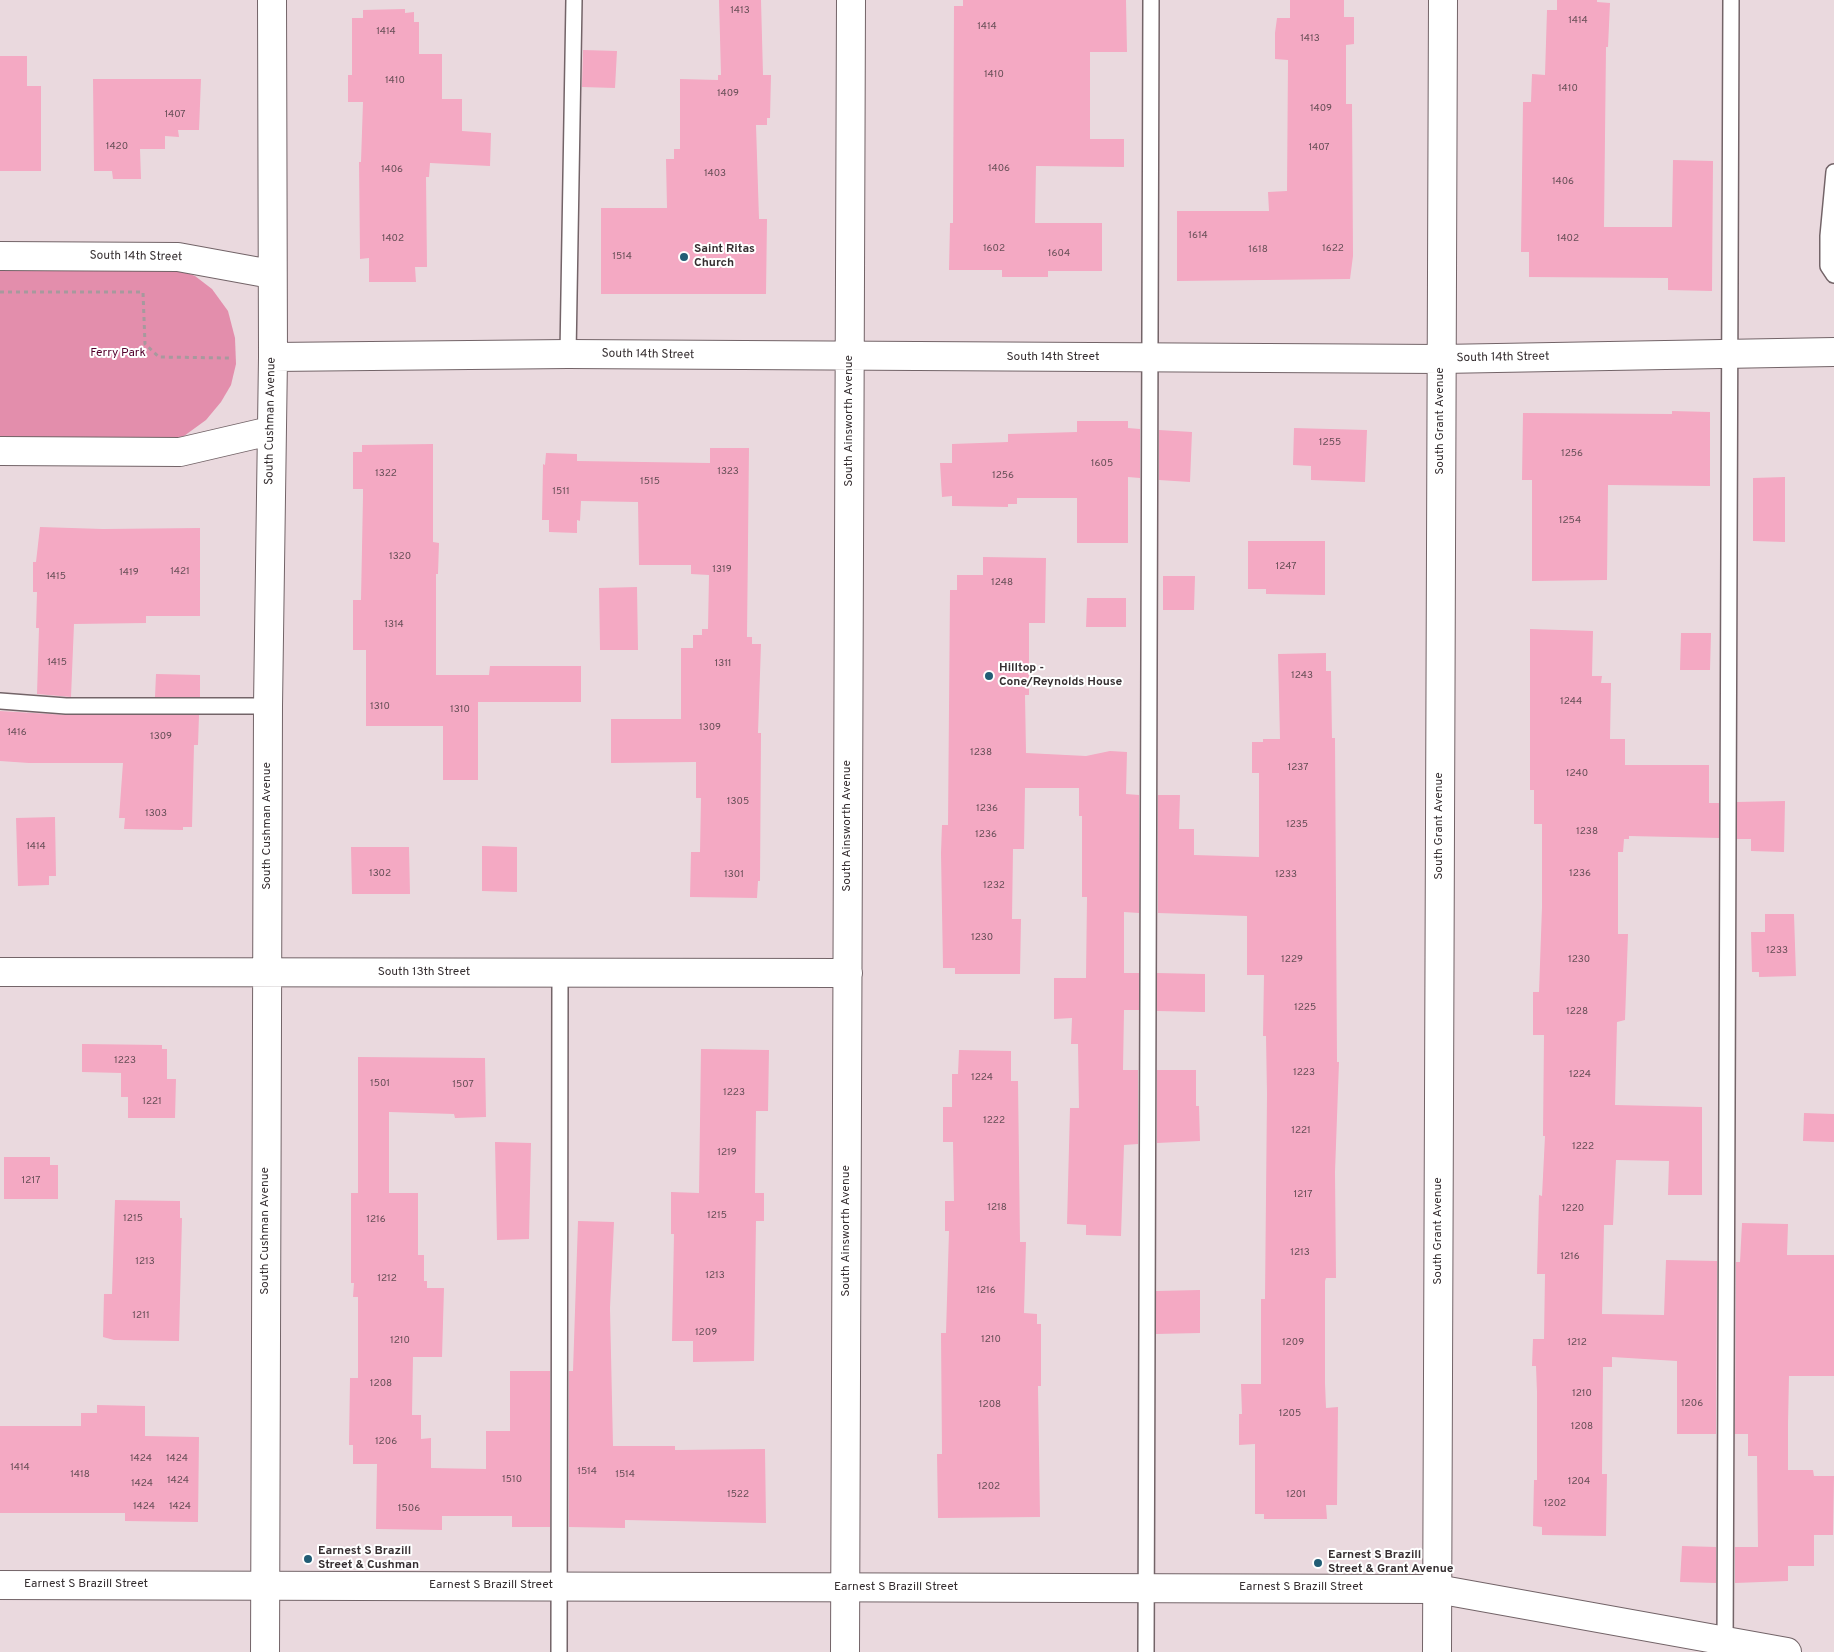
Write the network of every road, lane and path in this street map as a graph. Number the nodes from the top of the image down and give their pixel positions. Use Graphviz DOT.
graph roads {
  1 [pos="272,0"];
  2 [pos="574,0"];
  3 [pos="851,0"];
  4 [pos="1151,0"];
  5 [pos="1443,0"];
  6 [pos="1731,0"];
  7 [pos="1834,172"];
  8 [pos="0,256"];
  9 [pos="271,274"];
  10 [pos="1834,275"];
  11 [pos="0,292"];
  12 [pos="1834,352"];
  13 [pos="568,354"];
  14 [pos="1730,354"];
  15 [pos="272,357"];
  16 [pos="850,357"];
  17 [pos="229,358"];
  18 [pos="1151,358"];
  19 [pos="1441,359"];
  20 [pos="270,431"];
  21 [pos="0,451"];
  22 [pos="0,701"];
  23 [pos="268,706"];
  24 [pos="0,972"];
  25 [pos="267,973"];
  26 [pos="848,973"];
  27 [pos="560,974"];
  28 [pos="0,1585"];
  29 [pos="265,1586"];
  30 [pos="559,1586"];
  31 [pos="845,1587"];
  32 [pos="1146,1588"];
  33 [pos="1438,1589"];
  34 [pos="1725,1646"];
  35 [pos="265,1652"];
  36 [pos="559,1652"];
  37 [pos="845,1652"];
  38 [pos="1146,1652"];
  39 [pos="1437,1652"];
  40 [pos="1787,1652"];
  1 -- 9 [label="street, South Cushman Avenue"];
  2 -- 13 [label="lane"];
  3 -- 16 [label="street, South Ainsworth Avenue"];
  4 -- 18 [label="lane"];
  5 -- 19 [label="street, South Grant Avenue"];
  6 -- 14 [label="lane"];
  7 -- 10 [label="lane"];
  8 -- 9 [label="street, South 14th Street"];
  9 -- 15 [label="street, South Cushman Avenue"];
  11 -- 17 [label="path"];
  12 -- 14 [label="street, South 14th Street"];
  13 -- 15 [label="street, South 14th Street"];
  13 -- 16 [label="street, South 14th Street"];
  14 -- 19 [label="street, South 14th Street"];
  14 -- 34 [label="lane"];
  15 -- 20 [label="street, South Cushman Avenue"];
  16 -- 18 [label="street, South 14th Street"];
  16 -- 26 [label="street, South Ainsworth Avenue"];
  18 -- 19 [label="street, South 14th Street"];
  18 -- 32 [label="lane"];
  19 -- 33 [label="street, South Grant Avenue"];
  20 -- 21 [label="street"];
  20 -- 23 [label="street, South Cushman Avenue"];
  22 -- 23 [label="lane"];
  23 -- 25 [label="street, South Cushman Avenue"];
  24 -- 25 [label="street, South 13th Street"];
  25 -- 27 [label="street, South 13th Street"];
  25 -- 29 [label="street, South Cushman Avenue"];
  26 -- 27 [label="street, South 13th Street"];
  26 -- 31 [label="street, South Ainsworth Avenue"];
  27 -- 30 [label="lane"];
  28 -- 29 [label="street, Earnest S Brazill Street"];
  29 -- 30 [label="street, Earnest S Brazill Street"];
  29 -- 35 [label="street, South Cushman Avenue"];
  30 -- 31 [label="street, Earnest S Brazill Street"];
  30 -- 36 [label="lane"];
  31 -- 32 [label="street, Earnest S Brazill Street"];
  31 -- 37 [label="street, South Ainsworth Avenue"];
  32 -- 33 [label="street, Earnest S Brazill Street"];
  32 -- 38 [label="lane"];
  33 -- 34 [label="street, Earnest S Brazill Street"];
  33 -- 39 [label="street, South Grant Avenue"];
  34 -- 40 [label="street, Earnest S Brazill Street"];
}
